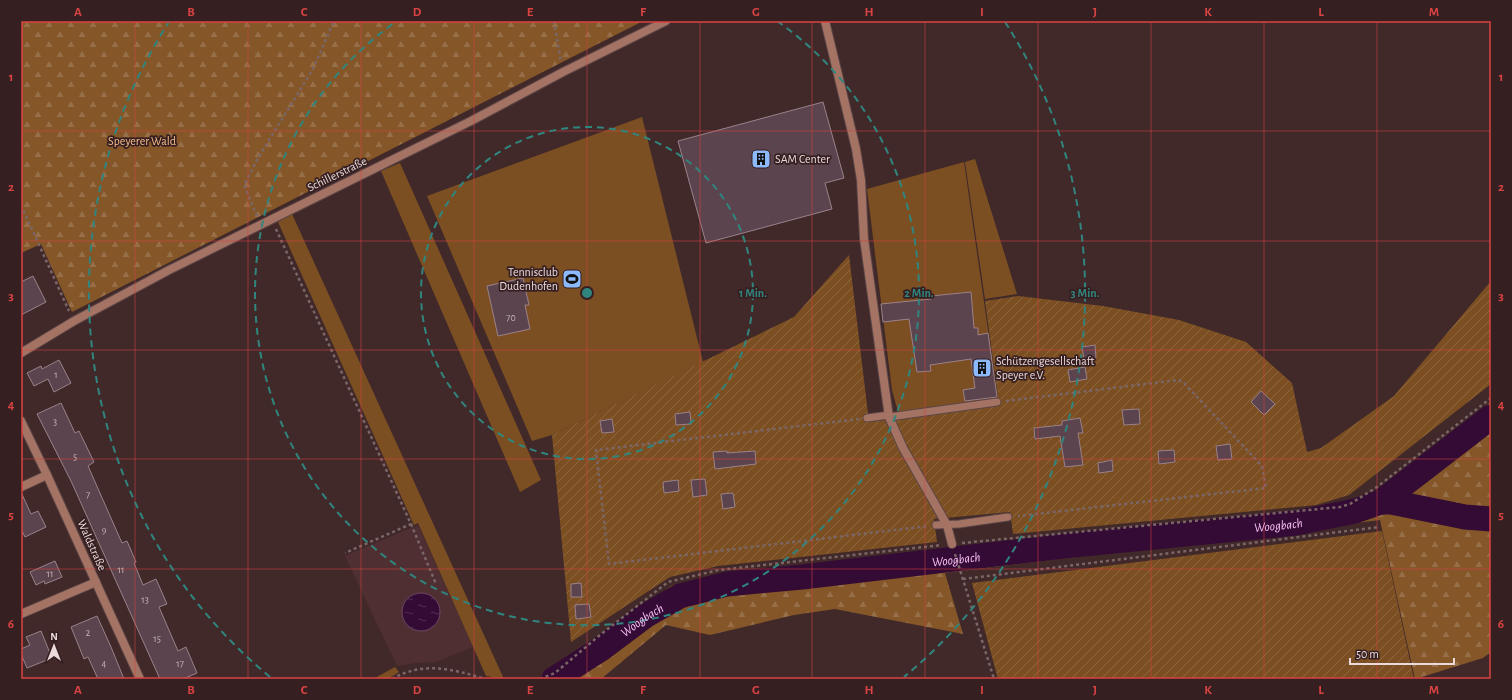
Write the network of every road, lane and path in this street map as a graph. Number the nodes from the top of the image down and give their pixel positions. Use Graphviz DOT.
graph roads {
  1 [pos="334,21"];
  2 [pos="554,21"];
  3 [pos="666,21"];
  4 [pos="825,21"];
  5 [pos="563,72"];
  6 [pos="21,205"];
  7 [pos="272,219"];
  8 [pos="261,224"];
  9 [pos="74,321"];
  10 [pos="21,353"];
  11 [pos="1491,398"];
  12 [pos="997,402"];
  13 [pos="889,416"];
  14 [pos="867,418"];
  15 [pos="21,421"];
  16 [pos="47,475"];
  17 [pos="21,487"];
  18 [pos="1008,517"];
  19 [pos="411,524"];
  20 [pos="936,525"];
  21 [pos="947,525"];
  22 [pos="1379,527"];
  23 [pos="952,546"];
  24 [pos="345,553"];
  25 [pos="964,579"];
  26 [pos="96,582"];
  27 [pos="436,584"];
  28 [pos="21,614"];
  29 [pos="140,679"];
  30 [pos="392,679"];
  31 [pos="485,679"];
  32 [pos="540,679"];
  33 [pos="994,679"];
  1 -- 8 [label="path"];
  2 -- 5 [label="path"];
  3 -- 5 [label="street, Schillerstraße"];
  4 -- 13 [label="street"];
  5 -- 7 [label="street, Schillerstraße"];
  6 -- 9 [label="path"];
  7 -- 8 [label="street, Schillerstraße"];
  7 -- 19 [label="path"];
  8 -- 9 [label="street, Schillerstraße"];
  9 -- 10 [label="street, Schillerstraße"];
  11 -- 23 [label="path"];
  12 -- 13 [label="lane"];
  12 -- 18 [label="path"];
  13 -- 14 [label="lane"];
  13 -- 21 [label="street"];
  14 -- 20 [label="path"];
  15 -- 16 [label="street, Waldstraße"];
  16 -- 17 [label="street"];
  16 -- 26 [label="street, Waldstraße"];
  18 -- 21 [label="lane"];
  19 -- 24 [label="path"];
  19 -- 27 [label="path"];
  20 -- 21 [label="lane"];
  21 -- 23 [label="street"];
  22 -- 25 [label="path"];
  23 -- 25 [label="path"];
  23 -- 32 [label="path"];
  25 -- 33 [label="path"];
  26 -- 28 [label="street"];
  26 -- 29 [label="street, Waldstraße"];
  30 -- 31 [label="path"];
}
